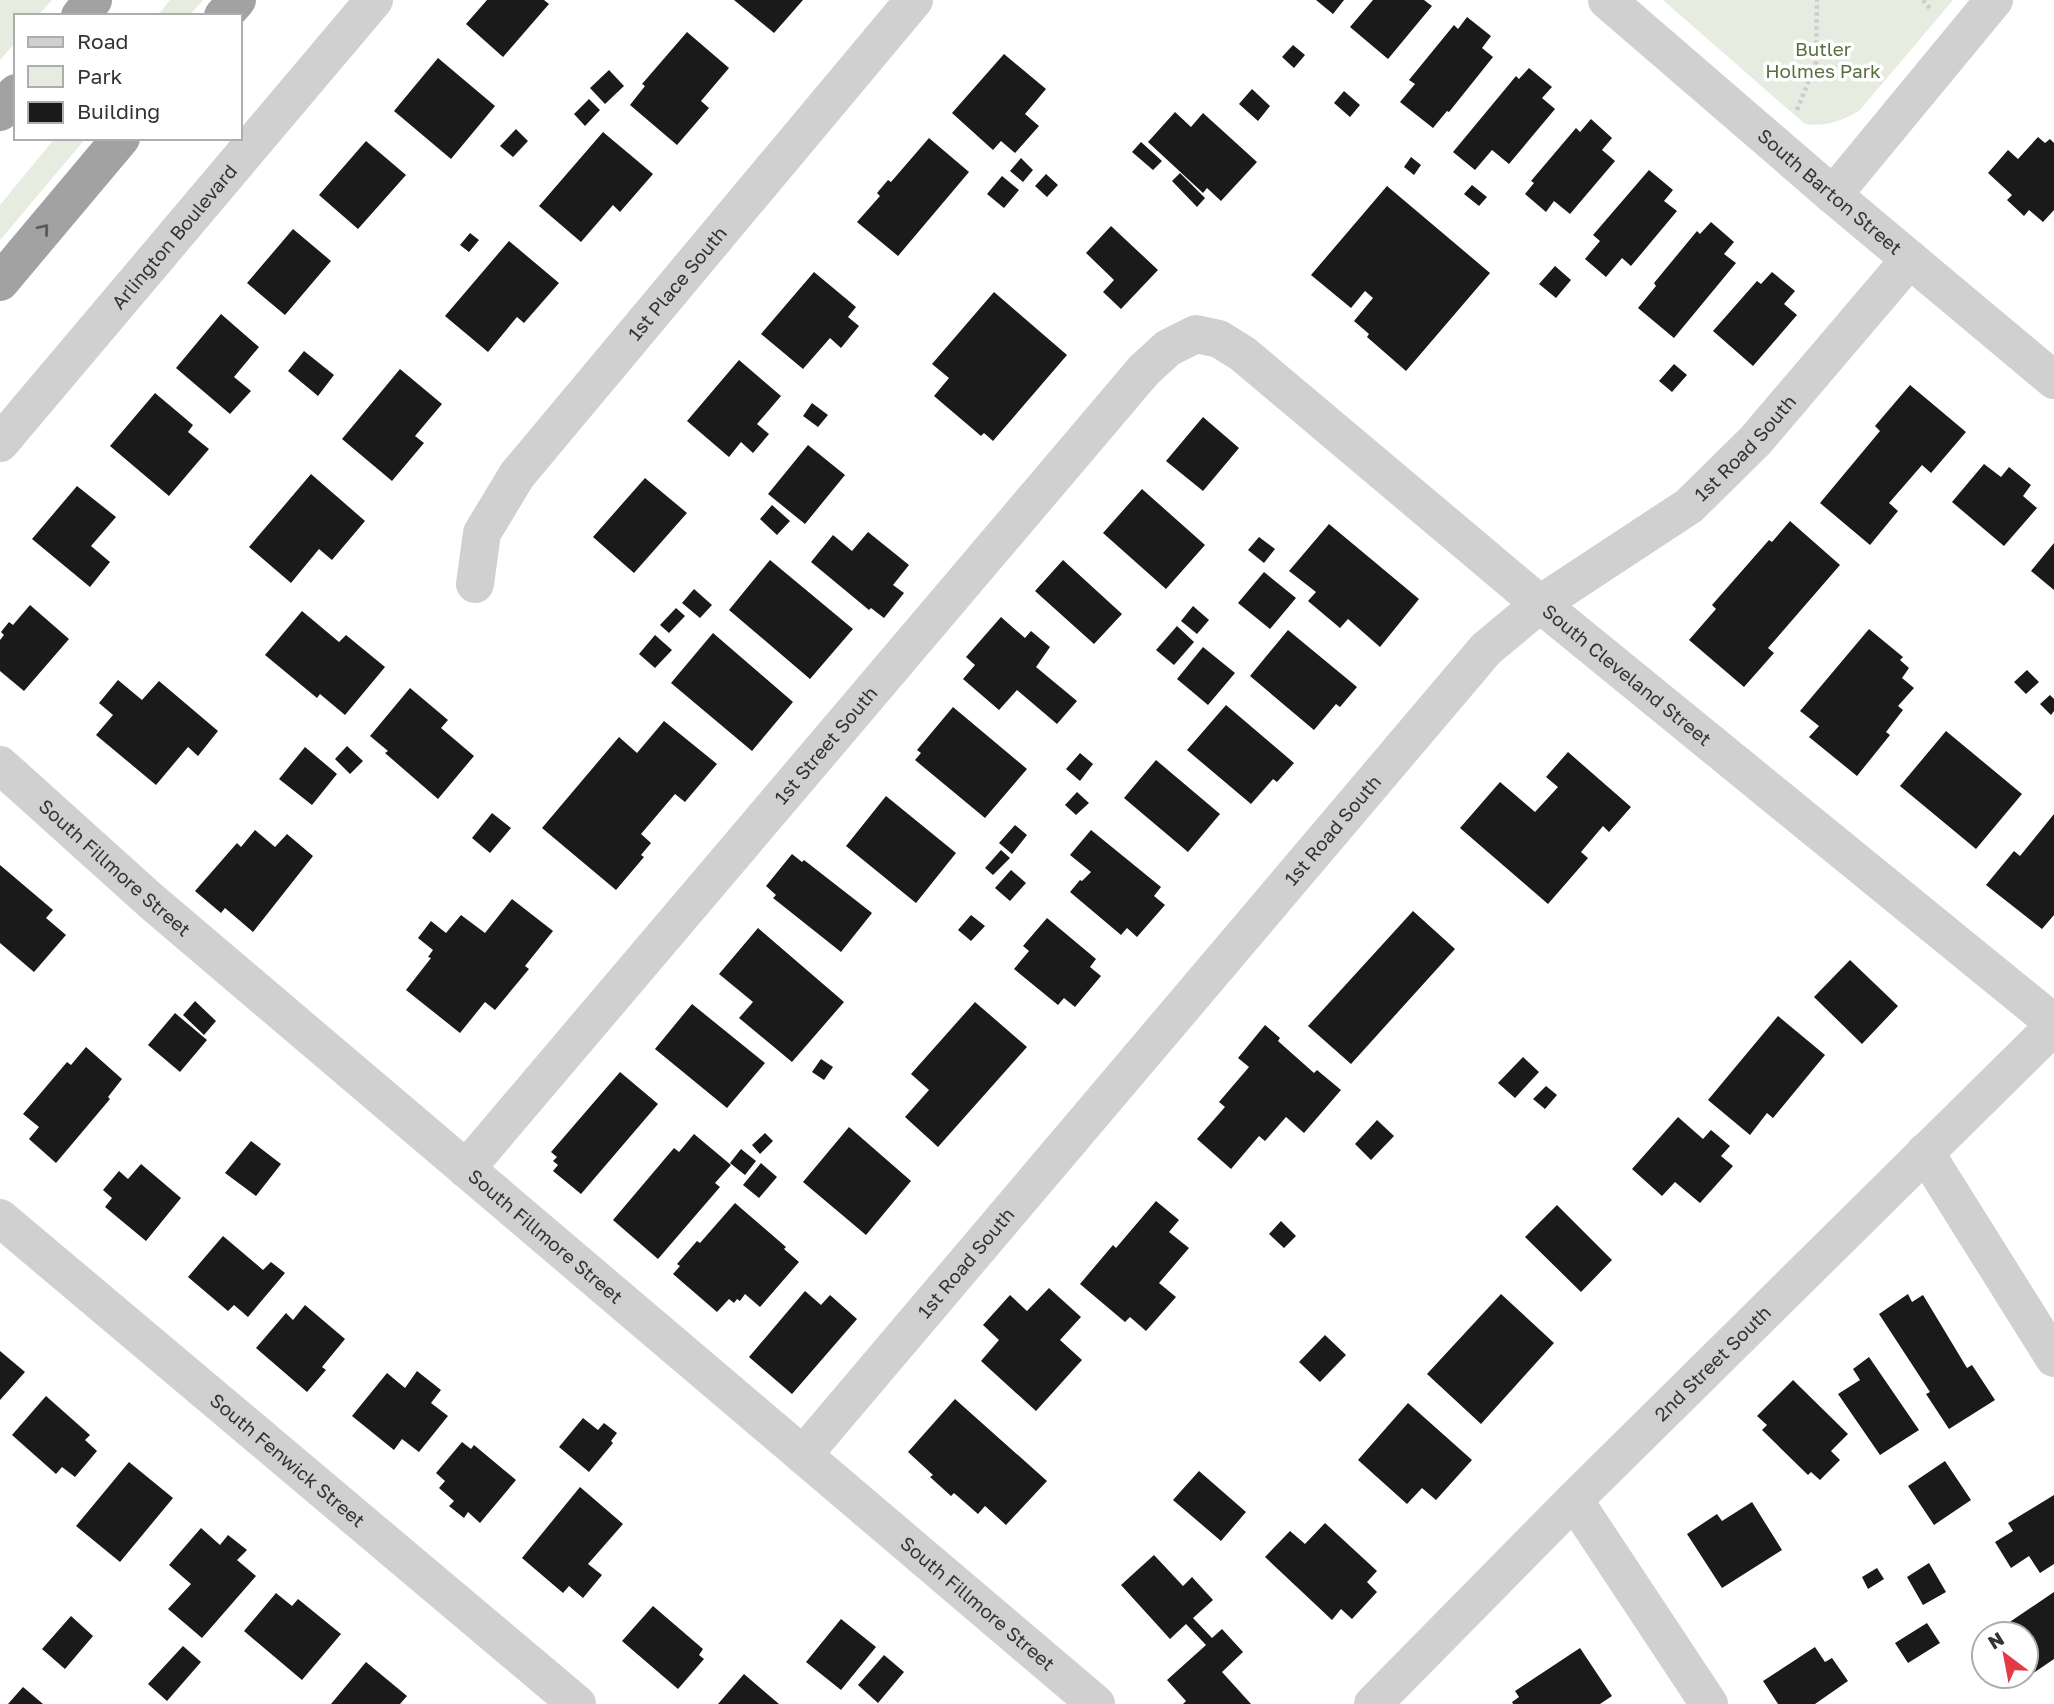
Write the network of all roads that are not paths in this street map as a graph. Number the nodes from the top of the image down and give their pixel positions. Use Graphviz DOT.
graph roads {
  1 [pos="93,0"];
  2 [pos="237,0"];
  3 [pos="374,0"];
  4 [pos="914,0"];
  5 [pos="1607,0"];
  6 [pos="1994,0"];
  7 [pos="82,14"];
  8 [pos="225,14"];
  9 [pos="14,95"];
  10 [pos="0,112"];
  11 [pos="119,140"];
  12 [pos="1833,195"];
  13 [pos="1910,259"];
  14 [pos="0,282"];
  15 [pos="1196,334"];
  16 [pos="2054,380"];
  17 [pos="0,443"];
  18 [pos="475,584"];
  19 [pos="1540,604"];
  20 [pos="0,765"];
  21 [pos="2054,1025"];
  22 [pos="1926,1152"];
  23 [pos="466,1169"];
  24 [pos="0,1218"];
  25 [pos="2054,1358"];
  26 [pos="803,1455"];
  27 [pos="1574,1500"];
  28 [pos="577,1704"];
  29 [pos="1096,1704"];
  30 [pos="1373,1704"];
  31 [pos="1709,1704"];
  1 -- 7 [label="highway"];
  2 -- 8 [label="highway"];
  3 -- 17 [label="street, Arlington Boulevard"];
  4 -- 18 [label="street, 1st Place South"];
  5 -- 12 [label="street, South Barton Street"];
  6 -- 12 [label="street"];
  9 -- 10 [label="highway"];
  14 -- 11 [label="highway, one-way"];
  12 -- 13 [label="street, South Barton Street"];
  13 -- 16 [label="street, South Barton Street"];
  13 -- 19 [label="street, 1st Road South"];
  15 -- 19 [label="street, South Cleveland Street"];
  15 -- 23 [label="street, 1st Street South"];
  19 -- 21 [label="street, South Cleveland Street"];
  19 -- 26 [label="street, 1st Road South"];
  20 -- 23 [label="street, South Fillmore Street"];
  21 -- 22 [label="street, 2nd Street South"];
  22 -- 25 [label="street"];
  22 -- 27 [label="street, 2nd Street South"];
  23 -- 26 [label="street, South Fillmore Street"];
  24 -- 28 [label="street, South Fenwick Street"];
  26 -- 29 [label="street, South Fillmore Street"];
  27 -- 30 [label="street, 2nd Street South"];
  27 -- 31 [label="street"];
}
